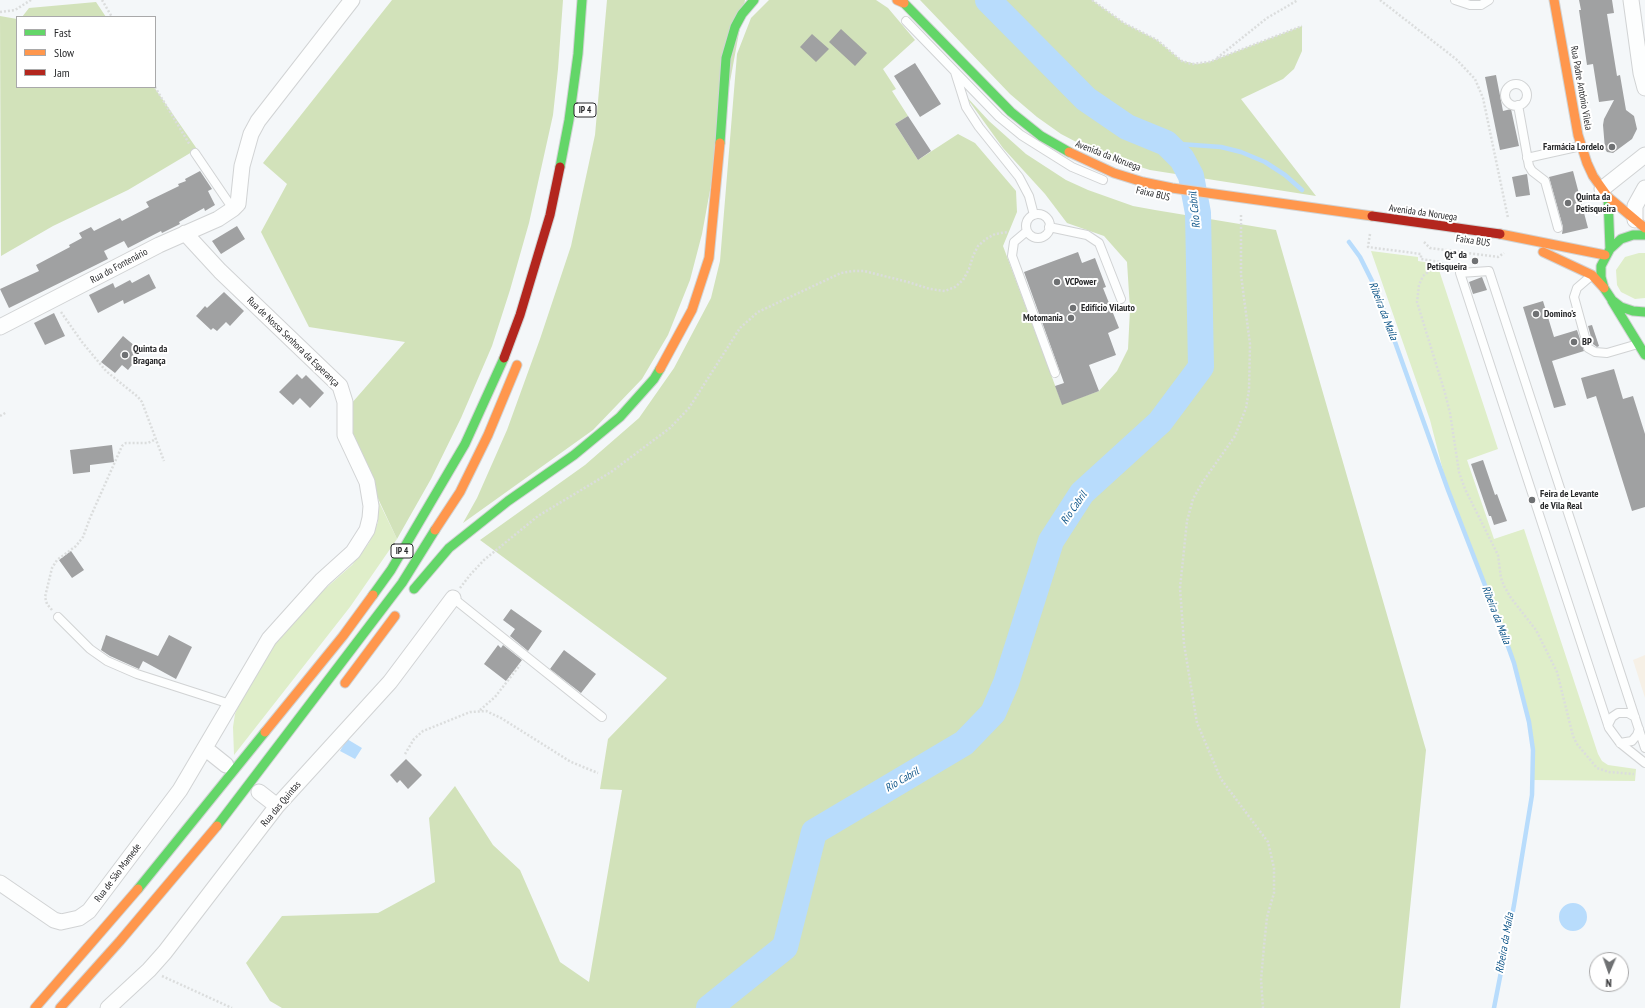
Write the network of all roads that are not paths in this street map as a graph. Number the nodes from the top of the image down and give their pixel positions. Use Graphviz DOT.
graph roads {
  1 [pos="352,0"];
  2 [pos="582,0"];
  3 [pos="754,0"];
  4 [pos="886,0"];
  5 [pos="1455,0"];
  6 [pos="1489,0"];
  7 [pos="1554,0"];
  8 [pos="1631,0"];
  9 [pos="901,1"];
  10 [pos="953,53"];
  11 [pos="955,71"];
  12 [pos="1645,88"];
  13 [pos="1518,105"];
  14 [pos="1581,146"];
  15 [pos="195,153"];
  16 [pos="1645,156"];
  17 [pos="1527,158"];
  18 [pos="1112,183"];
  19 [pos="1645,188"];
  20 [pos="1605,193"];
  21 [pos="235,207"];
  22 [pos="1034,214"];
  23 [pos="1640,224"];
  24 [pos="1049,227"];
  25 [pos="1558,228"];
  26 [pos="1026,229"];
  27 [pos="185,233"];
  28 [pos="1483,233"];
  29 [pos="1645,235"];
  30 [pos="1535,252"];
  31 [pos="1607,252"];
  32 [pos="1556,257"];
  33 [pos="1592,275"];
  34 [pos="1604,288"];
  35 [pos="1121,299"];
  36 [pos="1612,300"];
  37 [pos="1645,312"];
  38 [pos="0,327"];
  39 [pos="1639,344"];
  40 [pos="521,355"];
  41 [pos="1645,355"];
  42 [pos="1055,373"];
  43 [pos="410,594"];
  44 [pos="453,598"];
  45 [pos="402,606"];
  46 [pos="58,617"];
  47 [pos="340,689"];
  48 [pos="230,704"];
  49 [pos="602,717"];
  50 [pos="1635,717"];
  51 [pos="1608,725"];
  52 [pos="1639,729"];
  53 [pos="1620,743"];
  54 [pos="1645,748"];
  55 [pos="206,749"];
  56 [pos="1645,763"];
  57 [pos="226,765"];
  58 [pos="275,765"];
  59 [pos="259,792"];
  60 [pos="277,806"];
  61 [pos="229,811"];
  62 [pos="0,883"];
  63 [pos="35,1008"];
  64 [pos="60,1008"];
  65 [pos="108,1008"];
  1 -- 21 [label="street"];
  2 -- 63 [label="main road, IP 4"];
  3 -- 43 [label="main road"];
  4 -- 11 [label="lane"];
  5 -- 6 [label="lane"];
  7 -- 14 [label="main road, Rua Padre António Vilela"];
  8 -- 12 [label="street"];
  9 -- 10 [label="main road, Avenida da Noruega"];
  10 -- 11 [label="lane"];
  10 -- 28 [label="main road, Avenida da Noruega"];
  11 -- 18 [label="lane"];
  11 -- 22 [label="lane"];
  13 -- 17 [label="lane"];
  14 -- 17 [label="lane"];
  14 -- 20 [label="main road, Rua Padre António Vilela"];
  15 -- 21 [label="lane"];
  16 -- 20 [label="street"];
  17 -- 25 [label="lane"];
  19 -- 23 [label="street"];
  20 -- 23 [label="main road, Rua Padre António Vilela"];
  20 -- 31 [label="main road"];
  21 -- 27 [label="street, Rua do Fontenário"];
  22 -- 24 [label="lane"];
  22 -- 26 [label="lane"];
  24 -- 26 [label="lane"];
  24 -- 35 [label="lane"];
  26 -- 42 [label="lane"];
  27 -- 38 [label="street, Rua do Fontenário"];
  27 -- 48 [label="street, Rua de Nossa Senhora da Esperança"];
  28 -- 31 [label="main road, Avenida da Noruega"];
  28 -- 32 [label="main road, Avenida da Noruega"];
  29 -- 31 [label="main road"];
  30 -- 32 [label="lane"];
  31 -- 34 [label="main road"];
  32 -- 33 [label="main road, Avenida da Noruega"];
  33 -- 34 [label="main road, Avenida da Noruega"];
  33 -- 39 [label="lane"];
  34 -- 36 [label="main road, Avenida da Noruega"];
  36 -- 37 [label="main road"];
  36 -- 39 [label="main road, Avenida da Noruega"];
  39 -- 41 [label="main road, Avenida da Noruega"];
  40 -- 61 [label="main road, IP 4"];
  44 -- 49 [label="lane"];
  44 -- 60 [label="street, Rua das Quintas"];
  45 -- 47 [label="main road"];
  46 -- 48 [label="lane"];
  48 -- 55 [label="street, Rua de Nossa Senhora da Esperança"];
  50 -- 51 [label="lane"];
  50 -- 51 [label="lane"];
  50 -- 52 [label="lane"];
  51 -- 53 [label="lane"];
  52 -- 53 [label="lane"];
  52 -- 54 [label="lane"];
  53 -- 56 [label="lane"];
  55 -- 57 [label="street"];
  55 -- 62 [label="street, Rua de São Mamede"];
  58 -- 61 [label="main road"];
  59 -- 60 [label="street"];
  60 -- 65 [label="street, Rua das Quintas"];
  61 -- 64 [label="main road, IP 4"];
}
